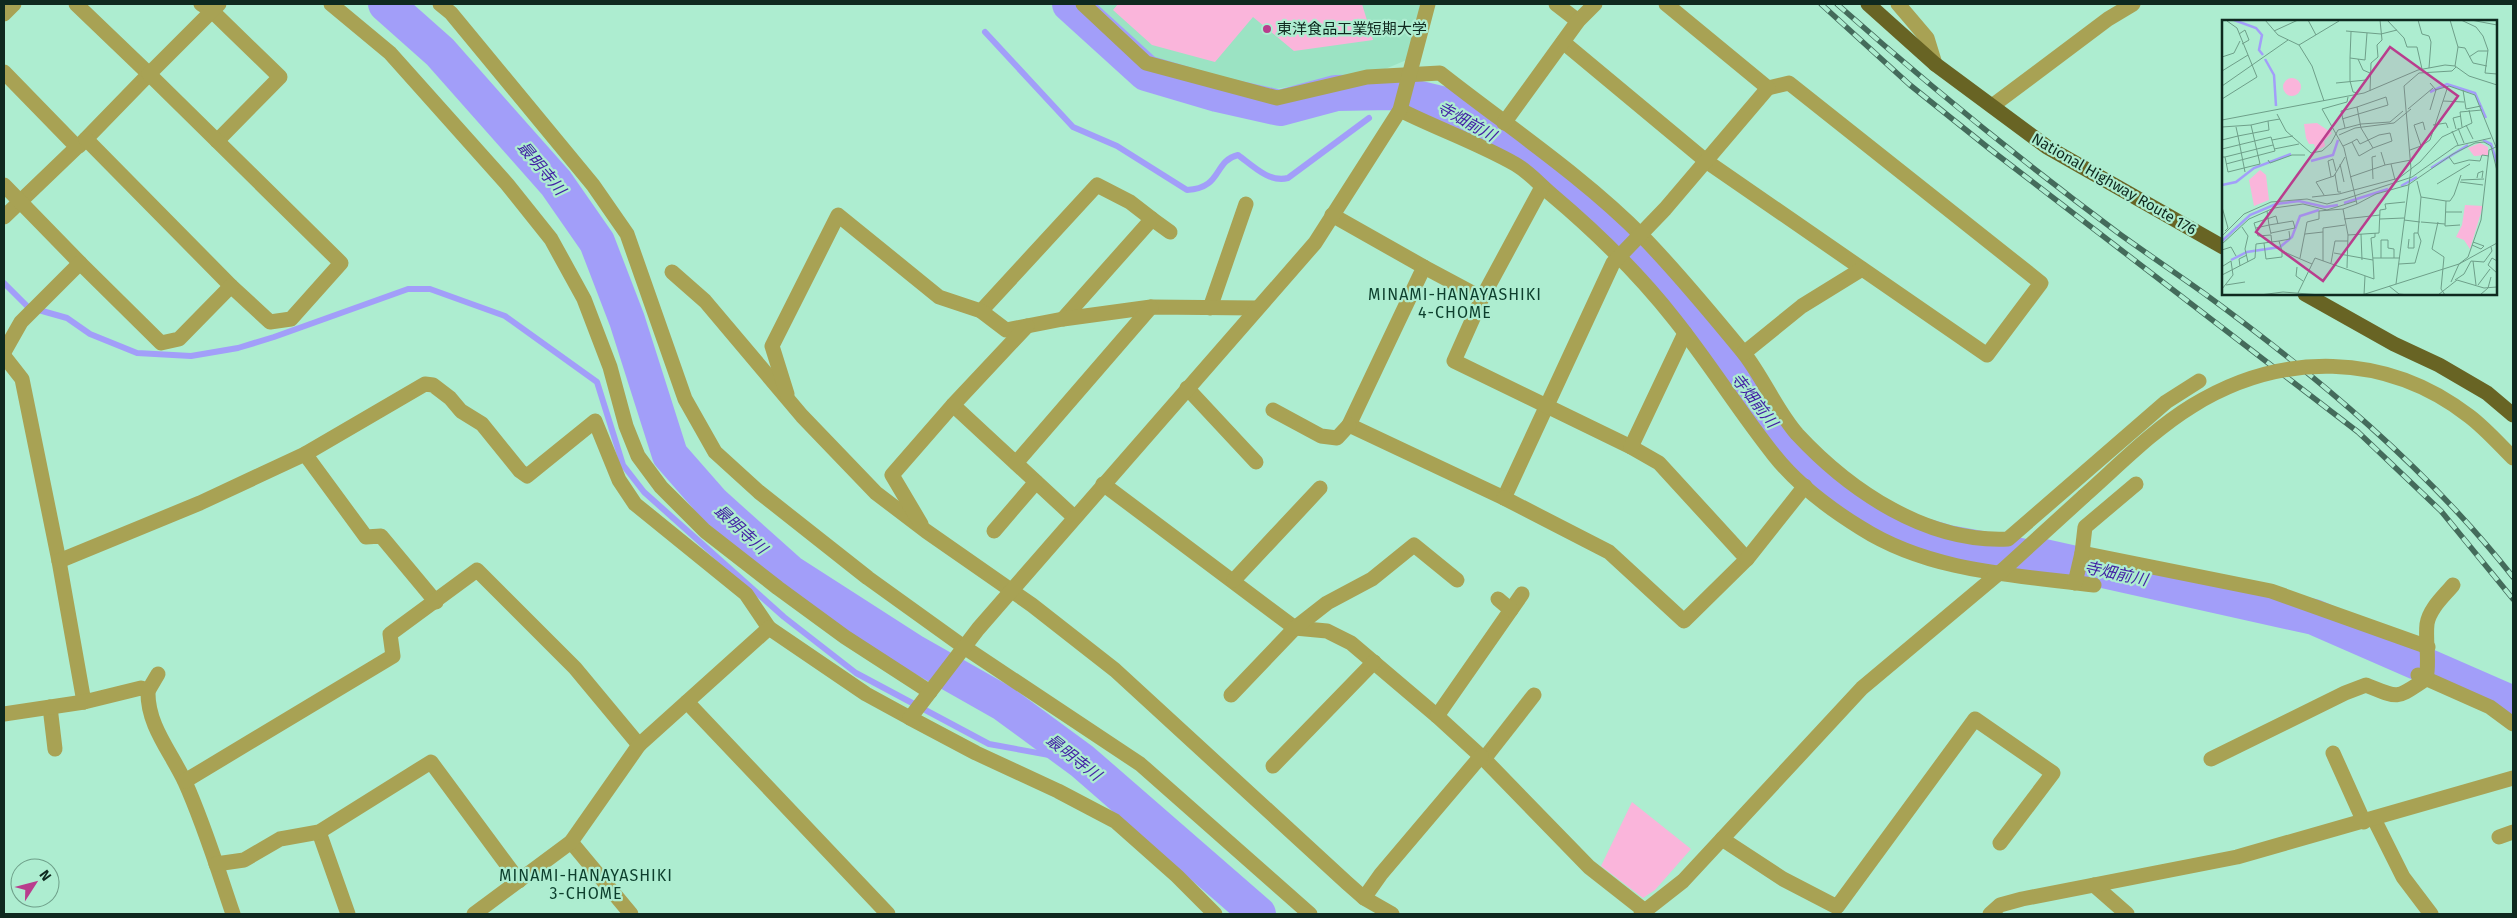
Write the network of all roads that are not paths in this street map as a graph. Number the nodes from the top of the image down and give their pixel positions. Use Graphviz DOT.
graph roads {
  1 [pos="14,4"];
  2 [pos="76,4"];
  3 [pos="331,4"];
  4 [pos="440,4"];
  5 [pos="1083,4"];
  6 [pos="1428,4"];
  7 [pos="1556,4"];
  8 [pos="1594,4"];
  9 [pos="1666,4"];
  10 [pos="1868,4"];
  11 [pos="1898,4"];
  12 [pos="2133,4"];
  13 [pos="211,6"];
  14 [pos="4,14"];
  15 [pos="1578,21"];
  16 [pos="1563,42"];
  17 [pos="1935,64"];
  18 [pos="4,72"];
  19 [pos="149,74"];
  20 [pos="1408,81"];
  21 [pos="1768,88"];
  22 [pos="1992,106"];
  23 [pos="1401,107"];
  24 [pos="1504,123"];
  25 [pos="217,141"];
  26 [pos="81,143"];
  27 [pos="1706,161"];
  28 [pos="4,185"];
  29 [pos="1542,186"];
  30 [pos="20,200"];
  31 [pos="1246,204"];
  32 [pos="1332,215"];
  33 [pos="4,217"];
  34 [pos="1152,219"];
  35 [pos="1170,232"];
  36 [pos="1639,235"];
  37 [pos="2222,246"];
  38 [pos="1619,256"];
  39 [pos="80,264"];
  40 [pos="1424,267"];
  41 [pos="1862,269"];
  42 [pos="672,272"];
  43 [pos="231,286"];
  44 [pos="2307,295"];
  45 [pos="1482,298"];
  46 [pos="1150,307"];
  47 [pos="1210,308"];
  48 [pos="1257,308"];
  49 [pos="981,311"];
  50 [pos="1063,319"];
  51 [pos="1028,326"];
  52 [pos="1685,333"];
  53 [pos="4,352"];
  54 [pos="1744,353"];
  55 [pos="4,356"];
  56 [pos="2199,381"];
  57 [pos="1187,388"];
  58 [pos="789,401"];
  59 [pos="953,405"];
  60 [pos="1546,406"];
  61 [pos="1273,410"];
  62 [pos="2513,416"];
  63 [pos="1349,425"];
  64 [pos="1631,447"];
  65 [pos="305,454"];
  66 [pos="2513,458"];
  67 [pos="1256,462"];
  68 [pos="1016,463"];
  69 [pos="1036,482"];
  70 [pos="1103,484"];
  71 [pos="2136,484"];
  72 [pos="1805,486"];
  73 [pos="1320,488"];
  74 [pos="1504,498"];
  75 [pos="1074,518"];
  76 [pos="926,531"];
  77 [pos="994,531"];
  78 [pos="2082,553"];
  79 [pos="1747,559"];
  80 [pos="59,561"];
  81 [pos="2000,571"];
  82 [pos="1234,580"];
  83 [pos="1457,580"];
  84 [pos="2075,582"];
  85 [pos="2094,585"];
  86 [pos="2453,585"];
  87 [pos="1011,591"];
  88 [pos="1522,594"];
  89 [pos="1498,600"];
  90 [pos="436,602"];
  91 [pos="1511,610"];
  92 [pos="769,628"];
  93 [pos="1295,628"];
  94 [pos="961,651"];
  95 [pos="2429,652"];
  96 [pos="1374,662"];
  97 [pos="158,674"];
  98 [pos="2424,676"];
  99 [pos="148,691"];
  100 [pos="929,693"];
  101 [pos="1232,695"];
  102 [pos="1534,695"];
  103 [pos="84,702"];
  104 [pos="687,702"];
  105 [pos="50,707"];
  106 [pos="4,714"];
  107 [pos="911,716"];
  108 [pos="1437,716"];
  109 [pos="2513,724"];
  110 [pos="639,745"];
  111 [pos="55,749"];
  112 [pos="2333,752"];
  113 [pos="1482,758"];
  114 [pos="2211,759"];
  115 [pos="1273,766"];
  116 [pos="2513,778"];
  117 [pos="185,781"];
  118 [pos="2369,820"];
  119 [pos="319,832"];
  120 [pos="1722,839"];
  121 [pos="571,842"];
  122 [pos="2000,843"];
  123 [pos="216,864"];
  124 [pos="519,881"];
  125 [pos="2094,885"];
  126 [pos="1364,898"];
  127 [pos="1843,911"];
  128 [pos="1643,913"];
  129 [pos="233,914"];
  130 [pos="348,914"];
  131 [pos="474,914"];
  132 [pos="631,914"];
  133 [pos="888,914"];
  134 [pos="1215,914"];
  135 [pos="1310,914"];
  136 [pos="1392,914"];
  137 [pos="1990,914"];
  138 [pos="2128,914"];
  139 [pos="2431,914"];
  1 -- 14 [label="street"];
  2 -- 19 [label="street"];
  3 -- 100 [label="street"];
  4 -- 94 [label="street"];
  5 -- 20 [label="street"];
  6 -- 20 [label="street"];
  7 -- 15 [label="street"];
  8 -- 15 [label="street"];
  9 -- 21 [label="street"];
  10 -- 17 [label="highway, National Highway Route 176"];
  11 -- 17 [label="street"];
  12 -- 22 [label="street"];
  13 -- 19 [label="street"];
  13 -- 25 [label="street"];
  15 -- 16 [label="street"];
  16 -- 24 [label="street"];
  16 -- 27 [label="street"];
  17 -- 22 [label="highway, National Highway Route 176"];
  18 -- 26 [label="street"];
  19 -- 25 [label="street"];
  19 -- 26 [label="street"];
  20 -- 23 [label="street"];
  20 -- 24 [label="street"];
  21 -- 27 [label="street"];
  21 -- 41 [label="street"];
  22 -- 37 [label="highway, National Highway Route 176"];
  23 -- 29 [label="street"];
  23 -- 32 [label="street"];
  24 -- 36 [label="street"];
  25 -- 43 [label="street"];
  26 -- 30 [label="street"];
  26 -- 43 [label="street"];
  27 -- 36 [label="street"];
  27 -- 41 [label="street"];
  28 -- 30 [label="street"];
  29 -- 38 [label="street"];
  29 -- 45 [label="street"];
  30 -- 33 [label="street"];
  30 -- 39 [label="street"];
  31 -- 47 [label="street"];
  32 -- 40 [label="street"];
  32 -- 48 [label="street"];
  34 -- 35 [label="street"];
  34 -- 49 [label="street"];
  34 -- 50 [label="street"];
  36 -- 38 [label="street"];
  36 -- 54 [label="street"];
  38 -- 52 [label="street"];
  38 -- 60 [label="street"];
  39 -- 43 [label="street"];
  39 -- 53 [label="street"];
  40 -- 45 [label="street"];
  40 -- 63 [label="street"];
  41 -- 54 [label="street"];
  42 -- 58 [label="street"];
  44 -- 62 [label="highway"];
  45 -- 60 [label="street"];
  46 -- 47 [label="street"];
  46 -- 50 [label="street"];
  46 -- 68 [label="street"];
  47 -- 48 [label="street"];
  48 -- 57 [label="street"];
  49 -- 51 [label="street"];
  49 -- 58 [label="street"];
  50 -- 51 [label="street"];
  51 -- 59 [label="street"];
  52 -- 64 [label="street"];
  52 -- 72 [label="street"];
  54 -- 56 [label="street"];
  55 -- 80 [label="street"];
  57 -- 67 [label="street"];
  57 -- 70 [label="street"];
  58 -- 76 [label="street"];
  59 -- 68 [label="street"];
  59 -- 76 [label="street"];
  60 -- 64 [label="street"];
  60 -- 74 [label="street"];
  61 -- 63 [label="street"];
  63 -- 74 [label="street"];
  64 -- 79 [label="street"];
  65 -- 80 [label="street"];
  65 -- 90 [label="street"];
  65 -- 92 [label="street"];
  66 -- 81 [label="street, bridge"];
  68 -- 69 [label="street"];
  69 -- 75 [label="street"];
  69 -- 77 [label="street"];
  70 -- 75 [label="street"];
  70 -- 82 [label="street"];
  71 -- 78 [label="street"];
  72 -- 79 [label="street"];
  72 -- 81 [label="street"];
  73 -- 82 [label="street"];
  74 -- 79 [label="street"];
  75 -- 87 [label="street"];
  76 -- 87 [label="street"];
  78 -- 84 [label="street"];
  78 -- 95 [label="street"];
  80 -- 103 [label="street"];
  81 -- 84 [label="street"];
  81 -- 120 [label="street"];
  82 -- 93 [label="street"];
  83 -- 93 [label="street"];
  84 -- 85 [label="street"];
  86 -- 95 [label="street"];
  87 -- 94 [label="street"];
  87 -- 126 [label="street"];
  88 -- 91 [label="street"];
  89 -- 91 [label="street"];
  90 -- 110 [label="street"];
  90 -- 117 [label="street"];
  91 -- 108 [label="street"];
  92 -- 104 [label="street"];
  92 -- 107 [label="street"];
  93 -- 96 [label="street"];
  93 -- 101 [label="street"];
  94 -- 100 [label="street"];
  94 -- 135 [label="street"];
  95 -- 98 [label="street"];
  96 -- 108 [label="street"];
  96 -- 115 [label="street"];
  97 -- 99 [label="street"];
  98 -- 109 [label="street"];
  98 -- 114 [label="street"];
  99 -- 103 [label="street"];
  99 -- 117 [label="street"];
  100 -- 107 [label="street"];
  102 -- 113 [label="street"];
  103 -- 105 [label="street"];
  104 -- 110 [label="street"];
  104 -- 133 [label="street"];
  105 -- 106 [label="street"];
  105 -- 111 [label="street"];
  107 -- 134 [label="street"];
  108 -- 113 [label="street"];
  110 -- 121 [label="street"];
  112 -- 118 [label="street"];
  113 -- 126 [label="street"];
  113 -- 128 [label="street"];
  116 -- 118 [label="street"];
  117 -- 123 [label="street"];
  118 -- 125 [label="street"];
  118 -- 139 [label="street"];
  119 -- 123 [label="street"];
  119 -- 124 [label="street"];
  119 -- 130 [label="street"];
  120 -- 127 [label="street"];
  120 -- 128 [label="street"];
  121 -- 124 [label="street"];
  121 -- 132 [label="street"];
  122 -- 127 [label="street"];
  123 -- 129 [label="street"];
  124 -- 131 [label="street"];
  125 -- 137 [label="street"];
  125 -- 138 [label="street"];
  126 -- 136 [label="street"];
}
